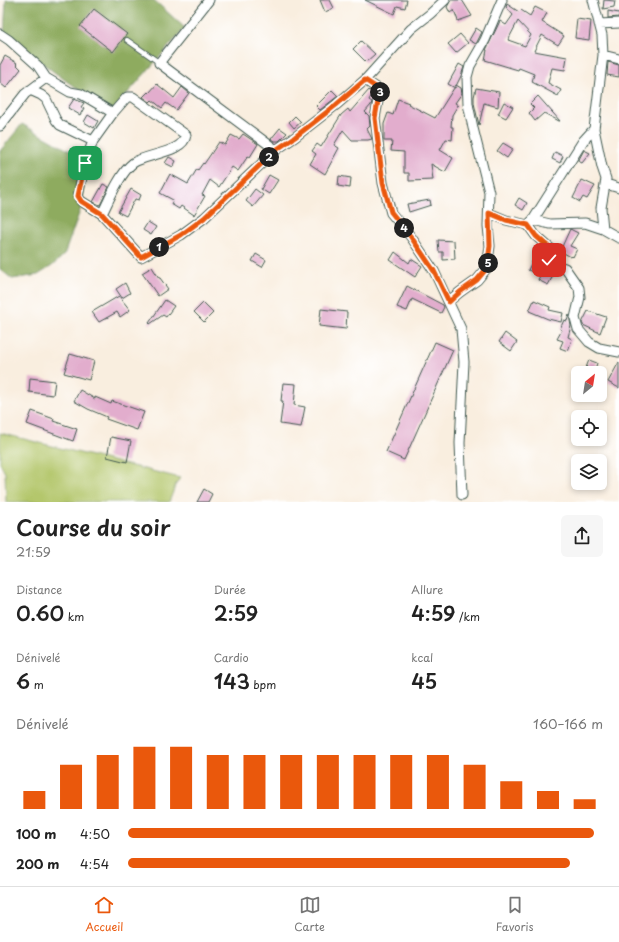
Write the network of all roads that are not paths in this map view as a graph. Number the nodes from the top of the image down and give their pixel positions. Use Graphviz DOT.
graph roads {
  1 [pos="209,0"];
  2 [pos="445,0"];
  3 [pos="593,0"];
  4 [pos="503,1"];
  5 [pos="619,23"];
  6 [pos="599,24"];
  7 [pos="0,34"];
  8 [pos="127,40"];
  9 [pos="604,55"];
  10 [pos="619,59"];
  11 [pos="159,63"];
  12 [pos="46,78"];
  13 [pos="365,80"];
  14 [pos="30,90"];
  15 [pos="113,113"];
  16 [pos="0,126"];
  17 [pos="594,129"];
  18 [pos="93,141"];
  19 [pos="276,150"];
  20 [pos="606,184"];
  21 [pos="619,188"];
  22 [pos="489,213"];
  23 [pos="102,214"];
  24 [pos="530,223"];
  25 [pos="603,229"];
  26 [pos="619,238"];
  27 [pos="449,302"];
  28 [pos="619,352"];
  29 [pos="462,495"];
  1 -- 11 [label="street"];
  2 -- 13 [label="street"];
  3 -- 6 [label="street"];
  4 -- 22 [label="street"];
  5 -- 6 [label="street"];
  6 -- 9 [label="street"];
  7 -- 12 [label="street"];
  8 -- 11 [label="lane"];
  9 -- 10 [label="street"];
  9 -- 17 [label="street"];
  11 -- 19 [label="street"];
  12 -- 14 [label="street"];
  12 -- 15 [label="street"];
  13 -- 19 [label="street"];
  13 -- 27 [label="street"];
  14 -- 16 [label="street"];
  14 -- 18 [label="street"];
  15 -- 18 [label="street"];
  15 -- 23 [label="street"];
  17 -- 20 [label="street"];
  17 -- 24 [label="street"];
  18 -- 23 [label="street"];
  19 -- 23 [label="street"];
  20 -- 21 [label="street"];
  20 -- 25 [label="street"];
  22 -- 24 [label="street"];
  22 -- 27 [label="street"];
  24 -- 25 [label="street"];
  24 -- 28 [label="street"];
  25 -- 26 [label="street"];
  27 -- 29 [label="street"];
}
